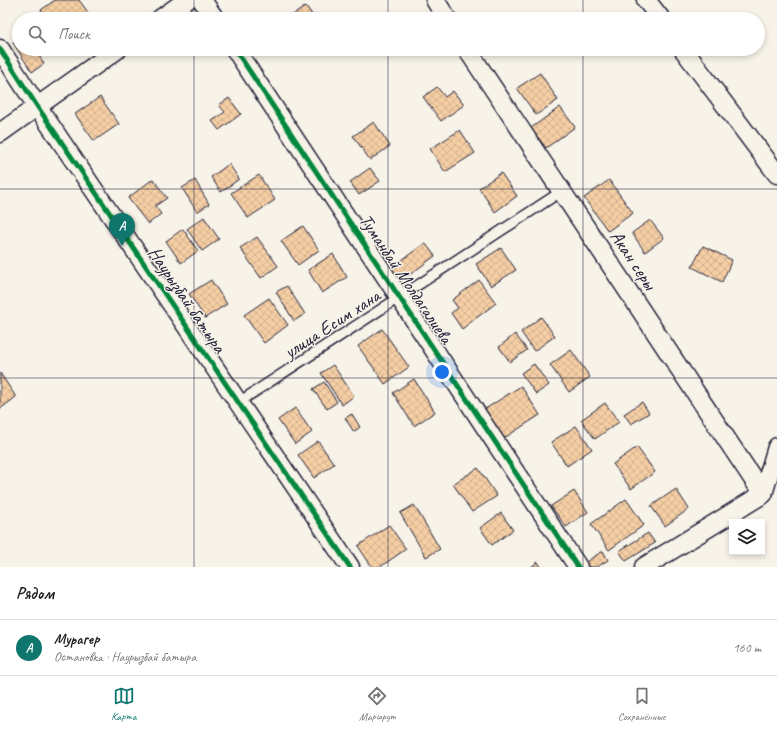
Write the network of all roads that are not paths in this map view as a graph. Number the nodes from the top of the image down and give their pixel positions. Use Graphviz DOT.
graph roads {
  1 [pos="187,0"];
  2 [pos="202,0"];
  3 [pos="434,0"];
  4 [pos="646,0"];
  5 [pos="170,12"];
  6 [pos="210,12"];
  7 [pos="442,12"];
  8 [pos="655,12"];
  9 [pos="0,49"];
  10 [pos="108,56"];
  11 [pos="240,56"];
  12 [pos="472,56"];
  13 [pos="688,56"];
  14 [pos="37,106"];
  15 [pos="0,133"];
  16 [pos="777,174"];
  17 [pos="562,191"];
  18 [pos="400,297"];
  19 [pos="239,402"];
  20 [pos="777,447"];
  21 [pos="763,494"];
  22 [pos="350,567"];
  23 [pos="578,567"];
  24 [pos="644,567"];
  1 -- 5 [label="street"];
  2 -- 6 [label="street"];
  3 -- 7 [label="street"];
  4 -- 8 [label="street"];
  9 -- 14 [label="street, Наурызбай батыра"];
  10 -- 14 [label="street"];
  11 -- 18 [label="street, Туманбай Молдагалиева"];
  12 -- 17 [label="street, Акан серы"];
  13 -- 16 [label="street"];
  14 -- 15 [label="street"];
  14 -- 19 [label="street, Наурызбай батыра"];
  17 -- 18 [label="lane, улица Есим хана"];
  17 -- 21 [label="street, Акан серы"];
  18 -- 19 [label="lane, улица Есим хана"];
  18 -- 23 [label="street, Туманбай Молдагалиева"];
  19 -- 22 [label="street, Наурызбай батыра"];
  20 -- 21 [label="street"];
  21 -- 24 [label="street"];
}
